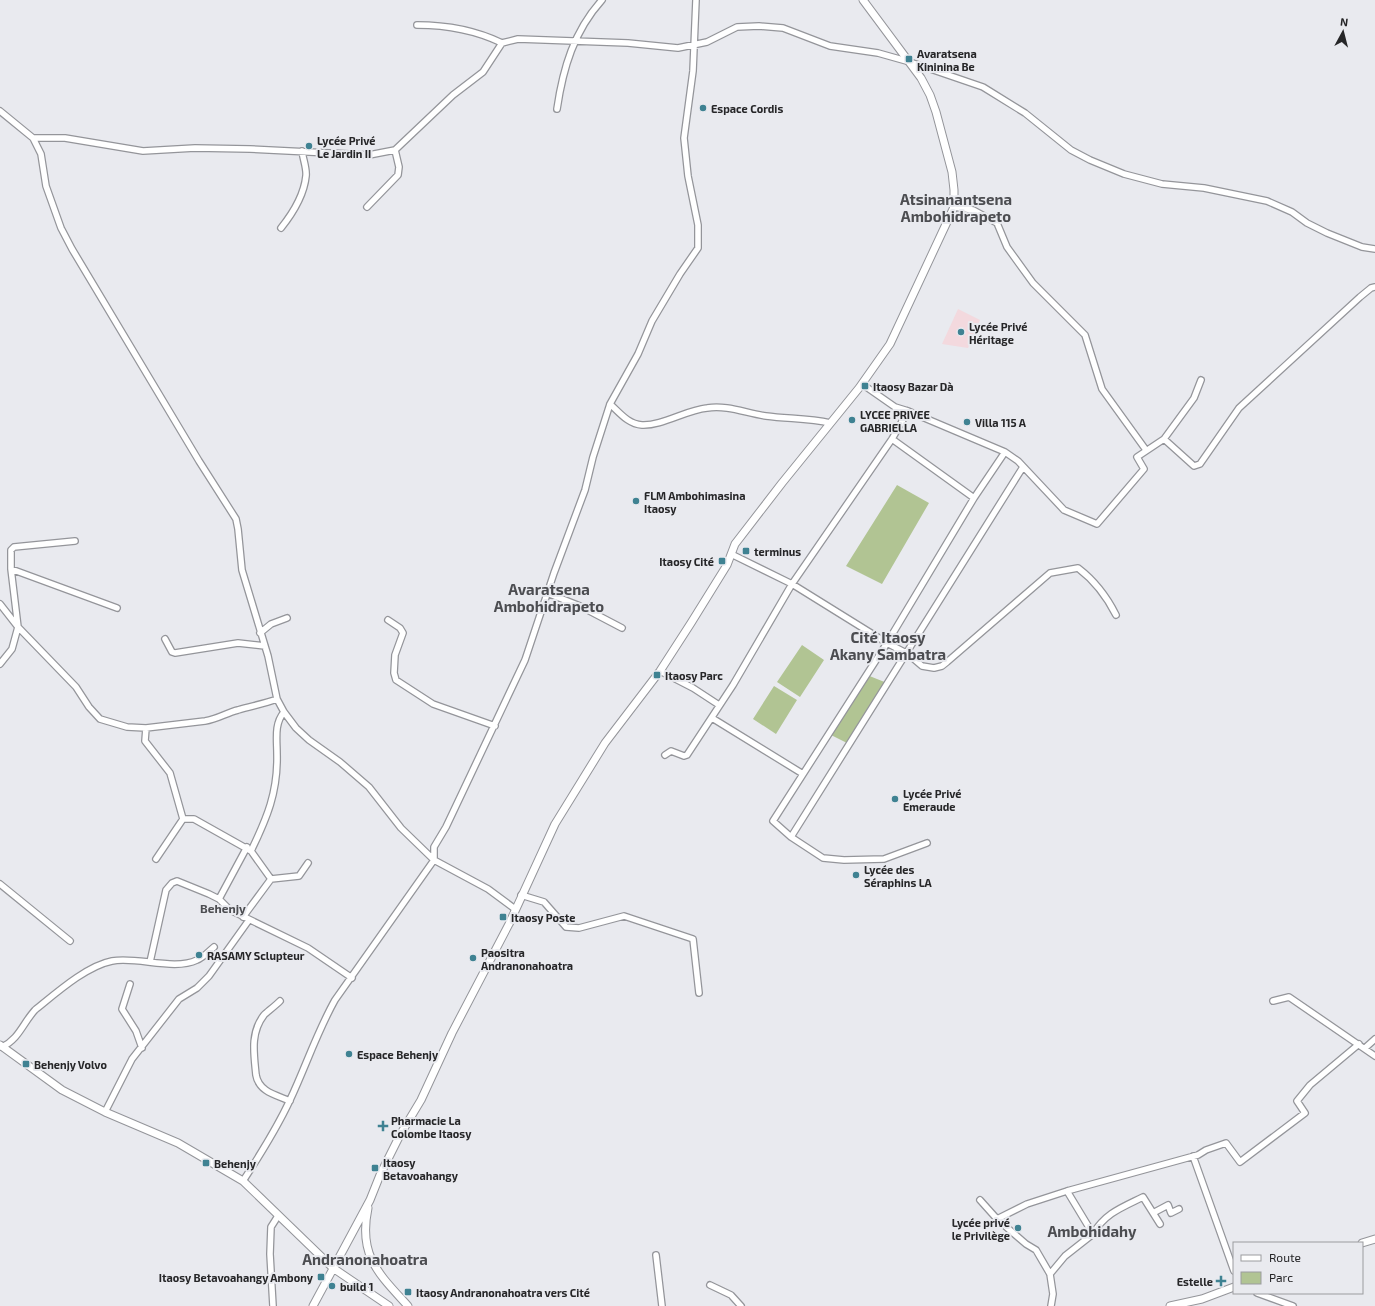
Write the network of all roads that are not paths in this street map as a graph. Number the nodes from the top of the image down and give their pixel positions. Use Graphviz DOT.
graph roads {
  1 [pos="602,0"];
  2 [pos="696,0"];
  3 [pos="863,0"];
  4 [pos="417,25"];
  5 [pos="574,41"];
  6 [pos="502,43"];
  7 [pos="693,46"];
  8 [pos="910,62"];
  9 [pos="557,109"];
  10 [pos="0,111"];
  11 [pos="33,138"];
  12 [pos="395,150"];
  13 [pos="302,151"];
  14 [pos="367,207"];
  15 [pos="954,207"];
  16 [pos="282,228"];
  17 [pos="1375,250"];
  18 [pos="1375,287"];
  19 [pos="1201,380"];
  20 [pos="862,384"];
  21 [pos="610,404"];
  22 [pos="908,411"];
  23 [pos="830,423"];
  24 [pos="892,439"];
  25 [pos="1164,439"];
  26 [pos="1146,450"];
  27 [pos="1005,452"];
  28 [pos="1023,467"];
  29 [pos="974,498"];
  30 [pos="75,541"];
  31 [pos="731,554"];
  32 [pos="12,569"];
  33 [pos="792,584"];
  34 [pos="547,593"];
  35 [pos="0,604"];
  36 [pos="117,608"];
  37 [pos="1116,615"];
  38 [pos="287,618"];
  39 [pos="388,620"];
  40 [pos="18,627"];
  41 [pos="622,628"];
  42 [pos="260,633"];
  43 [pos="165,639"];
  44 [pos="886,643"];
  45 [pos="265,646"];
  46 [pos="908,654"];
  47 [pos="0,664"];
  48 [pos="660,671"];
  49 [pos="277,699"];
  50 [pos="719,705"];
  51 [pos="284,712"];
  52 [pos="712,718"];
  53 [pos="495,726"];
  54 [pos="146,728"];
  55 [pos="665,755"];
  56 [pos="803,774"];
  57 [pos="183,819"];
  58 [pos="791,837"];
  59 [pos="927,843"];
  60 [pos="249,849"];
  61 [pos="156,859"];
  62 [pos="434,860"];
  63 [pos="308,863"];
  64 [pos="271,879"];
  65 [pos="0,884"];
  66 [pos="521,896"];
  67 [pos="219,899"];
  68 [pos="515,909"];
  69 [pos="243,917"];
  70 [pos="249,920"];
  71 [pos="70,941"];
  72 [pos="214,947"];
  73 [pos="150,962"];
  74 [pos="352,978"];
  75 [pos="130,984"];
  76 [pos="699,993"];
  77 [pos="280,1001"];
  78 [pos="1273,1001"];
  79 [pos="1375,1039"];
  80 [pos="1359,1044"];
  81 [pos="1,1046"];
  82 [pos="142,1048"];
  83 [pos="1365,1048"];
  84 [pos="1375,1056"];
  85 [pos="290,1100"];
  86 [pos="105,1112"];
  87 [pos="1193,1156"];
  88 [pos="243,1181"];
  89 [pos="1067,1191"];
  90 [pos="370,1200"];
  91 [pos="980,1200"];
  92 [pos="1179,1209"];
  93 [pos="1153,1213"];
  94 [pos="278,1216"];
  95 [pos="997,1220"];
  96 [pos="1160,1224"];
  97 [pos="1093,1234"];
  98 [pos="1375,1239"];
  99 [pos="1363,1243"];
  100 [pos="656,1254"];
  101 [pos="333,1268"];
  102 [pos="1233,1268"];
  103 [pos="1050,1274"];
  104 [pos="710,1285"];
  105 [pos="1233,1287"];
  106 [pos="1260,1294"];
  107 [pos="1202,1299"];
  108 [pos="273,1306"];
  109 [pos="313,1306"];
  110 [pos="389,1306"];
  111 [pos="408,1306"];
  112 [pos="662,1306"];
  113 [pos="741,1306"];
  114 [pos="1051,1306"];
  115 [pos="1170,1306"];
  116 [pos="1198,1306"];
  117 [pos="1293,1306"];
  1 -- 5 [label="street"];
  2 -- 7 [label="street"];
  3 -- 8 [label="street"];
  4 -- 6 [label="street"];
  5 -- 6 [label="street"];
  5 -- 7 [label="street"];
  5 -- 9 [label="street"];
  6 -- 12 [label="street"];
  7 -- 8 [label="street"];
  7 -- 21 [label="street"];
  8 -- 15 [label="street"];
  8 -- 17 [label="street"];
  10 -- 11 [label="street"];
  11 -- 13 [label="street"];
  11 -- 42 [label="street"];
  12 -- 13 [label="street"];
  12 -- 14 [label="street"];
  13 -- 16 [label="street"];
  15 -- 20 [label="street"];
  15 -- 26 [label="street"];
  18 -- 25 [label="street"];
  19 -- 25 [label="street"];
  20 -- 22 [label="street"];
  20 -- 23 [label="street"];
  21 -- 23 [label="street"];
  21 -- 34 [label="street"];
  22 -- 24 [label="street"];
  22 -- 27 [label="street"];
  23 -- 31 [label="street"];
  24 -- 29 [label="street"];
  24 -- 33 [label="street"];
  25 -- 26 [label="street"];
  26 -- 28 [label="street"];
  27 -- 28 [label="street"];
  27 -- 29 [label="street"];
  28 -- 46 [label="street"];
  29 -- 44 [label="street"];
  30 -- 32 [label="street"];
  31 -- 33 [label="street"];
  31 -- 48 [label="street"];
  32 -- 36 [label="street"];
  32 -- 40 [label="street"];
  33 -- 44 [label="street"];
  33 -- 50 [label="street"];
  34 -- 41 [label="street"];
  34 -- 53 [label="street"];
  35 -- 40 [label="street"];
  37 -- 46 [label="street"];
  38 -- 42 [label="street"];
  39 -- 53 [label="street"];
  40 -- 47 [label="street"];
  40 -- 54 [label="street"];
  42 -- 45 [label="street"];
  43 -- 45 [label="street"];
  44 -- 46 [label="street"];
  44 -- 56 [label="street"];
  45 -- 49 [label="street"];
  46 -- 58 [label="street"];
  48 -- 50 [label="street"];
  48 -- 66 [label="street"];
  49 -- 51 [label="street"];
  49 -- 54 [label="street"];
  50 -- 52 [label="street"];
  51 -- 60 [label="street"];
  51 -- 62 [label="street"];
  52 -- 55 [label="street"];
  52 -- 56 [label="street"];
  53 -- 62 [label="street"];
  54 -- 57 [label="street"];
  56 -- 58 [label="street"];
  57 -- 60 [label="street"];
  57 -- 61 [label="street"];
  58 -- 59 [label="street"];
  60 -- 64 [label="street"];
  60 -- 67 [label="street"];
  62 -- 68 [label="street"];
  62 -- 74 [label="street"];
  63 -- 64 [label="street"];
  64 -- 69 [label="street"];
  65 -- 71 [label="street"];
  66 -- 68 [label="street"];
  66 -- 76 [label="street"];
  67 -- 69 [label="street"];
  67 -- 73 [label="street"];
  68 -- 90 [label="street"];
  69 -- 70 [label="street"];
  70 -- 74 [label="street"];
  70 -- 82 [label="street"];
  72 -- 73 [label="street"];
  73 -- 81 [label="street"];
  74 -- 85 [label="street"];
  75 -- 82 [label="street"];
  77 -- 85 [label="street"];
  78 -- 80 [label="street"];
  79 -- 83 [label="street"];
  80 -- 83 [label="street"];
  80 -- 87 [label="street"];
  81 -- 86 [label="street"];
  82 -- 86 [label="street"];
  83 -- 84 [label="street"];
  85 -- 88 [label="street"];
  86 -- 88 [label="street"];
  87 -- 89 [label="street"];
  87 -- 102 [label="street"];
  88 -- 94 [label="street"];
  89 -- 95 [label="street"];
  89 -- 97 [label="street"];
  90 -- 101 [label="street"];
  90 -- 111 [label="street"];
  91 -- 95 [label="street"];
  92 -- 93 [label="street"];
  93 -- 96 [label="street"];
  93 -- 97 [label="street"];
  94 -- 101 [label="street"];
  94 -- 108 [label="street"];
  95 -- 103 [label="street"];
  97 -- 103 [label="street"];
  98 -- 99 [label="street"];
  100 -- 112 [label="street"];
  101 -- 109 [label="street"];
  101 -- 110 [label="street"];
  103 -- 114 [label="street"];
  104 -- 113 [label="street"];
  105 -- 107 [label="street"];
  106 -- 117 [label="street"];
  107 -- 115 [label="street"];
  107 -- 116 [label="street"];
}
